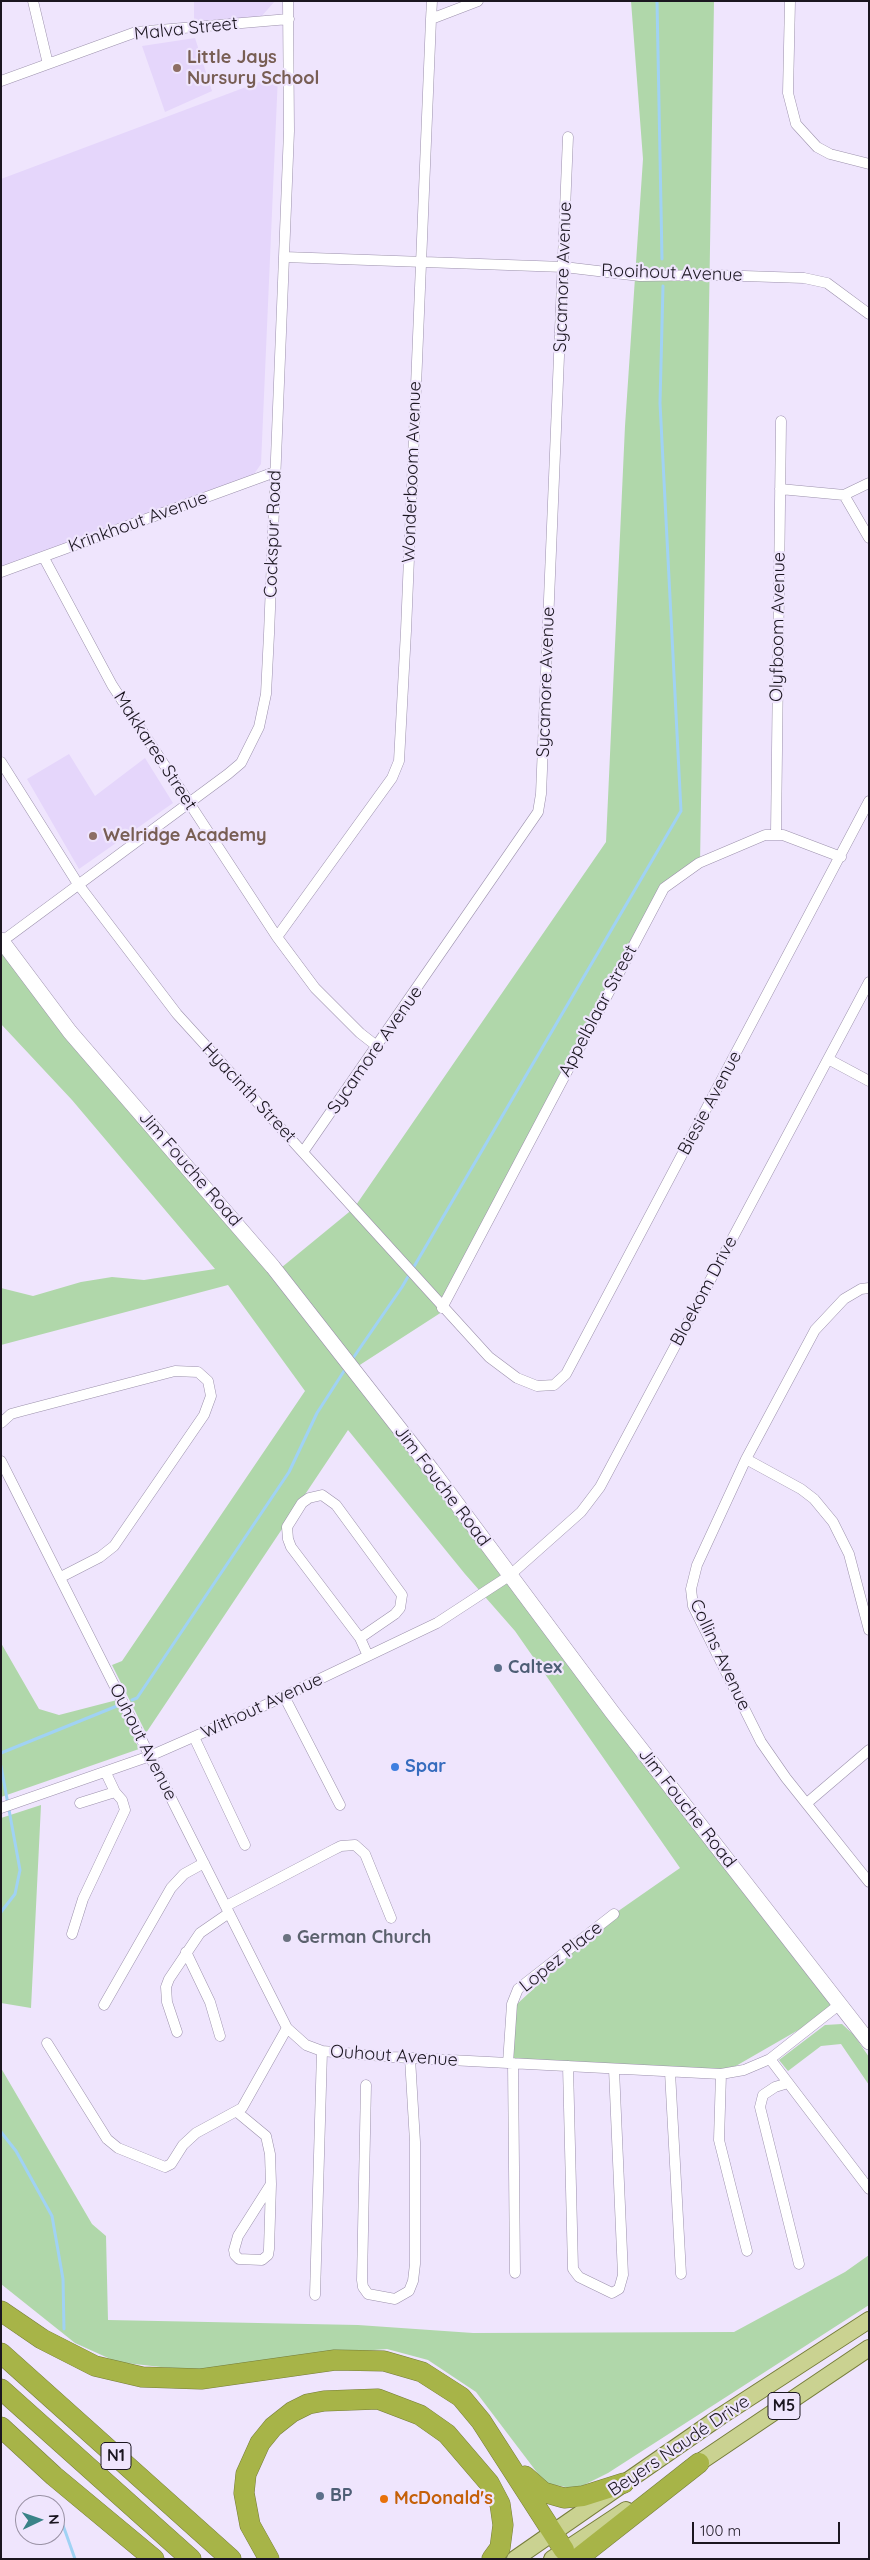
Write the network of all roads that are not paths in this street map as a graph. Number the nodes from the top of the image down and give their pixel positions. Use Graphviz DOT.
graph roads {
  1 [pos="33,1"];
  2 [pos="288,1"];
  3 [pos="432,1"];
  4 [pos="478,1"];
  5 [pos="790,1"];
  6 [pos="289,18"];
  7 [pos="431,19"];
  8 [pos="48,64"];
  9 [pos="1,81"];
  10 [pos="568,138"];
  11 [pos="869,164"];
  12 [pos="284,256"];
  13 [pos="420,261"];
  14 [pos="564,267"];
  15 [pos="869,314"];
  16 [pos="781,421"];
  17 [pos="275,472"];
  18 [pos="869,484"];
  19 [pos="780,489"];
  20 [pos="844,495"];
  21 [pos="869,538"];
  22 [pos="44,558"];
  23 [pos="1,572"];
  24 [pos="1,762"];
  25 [pos="869,801"];
  26 [pos="189,804"];
  27 [pos="776,833"];
  28 [pos="841,857"];
  29 [pos="78,884"];
  30 [pos="277,937"];
  31 [pos="2,941"];
  32 [pos="869,982"];
  33 [pos="378,1047"];
  34 [pos="828,1059"];
  35 [pos="869,1081"];
  36 [pos="303,1152"];
  37 [pos="865,1288"];
  38 [pos="442,1308"];
  39 [pos="537,1386"];
  40 [pos="1,1423"];
  41 [pos="746,1459"];
  42 [pos="1,1461"];
  43 [pos="509,1576"];
  44 [pos="61,1577"];
  45 [pos="869,1630"];
  46 [pos="360,1638"];
  47 [pos="368,1656"];
  48 [pos="284,1696"];
  49 [pos="194,1737"];
  50 [pos="869,1750"];
  51 [pos="150,1756"];
  52 [pos="106,1773"];
  53 [pos="115,1792"];
  54 [pos="80,1803"];
  55 [pos="807,1803"];
  56 [pos="340,1805"];
  57 [pos="1,1808"];
  58 [pos="245,1845"];
  59 [pos="204,1863"];
  60 [pos="869,1882"];
  61 [pos="228,1910"];
  62 [pos="614,1914"];
  63 [pos="391,1918"];
  64 [pos="72,1934"];
  65 [pos="186,1952"];
  66 [pos="840,2004"];
  67 [pos="104,2005"];
  68 [pos="287,2028"];
  69 [pos="177,2032"];
  70 [pos="220,2036"];
  71 [pos="47,2042"];
  72 [pos="869,2042"];
  73 [pos="322,2051"];
  74 [pos="410,2058"];
  75 [pos="770,2058"];
  76 [pos="511,2063"];
  77 [pos="568,2066"];
  78 [pos="614,2069"];
  79 [pos="670,2072"];
  80 [pos="721,2074"];
  81 [pos="788,2083"];
  82 [pos="366,2085"];
  83 [pos="237,2112"];
  84 [pos="271,2184"];
  85 [pos="869,2189"];
  86 [pos="747,2251"];
  87 [pos="799,2264"];
  88 [pos="515,2273"];
  89 [pos="680,2274"];
  90 [pos="315,2295"];
  91 [pos="1,2311"];
  92 [pos="869,2320"];
  93 [pos="869,2348"];
  94 [pos="1,2353"];
  95 [pos="1,2389"];
  96 [pos="1,2427"];
  97 [pos="501,2450"];
  98 [pos="699,2463"];
  99 [pos="624,2483"];
  100 [pos="553,2532"];
  101 [pos="564,2556"];
  102 [pos="154,2559"];
  103 [pos="191,2559"];
  104 [pos="231,2559"];
  105 [pos="269,2559"];
  106 [pos="492,2559"];
  107 [pos="515,2559"];
  1 -- 8 [label="street"];
  2 -- 6 [label="street, Cockspur Road"];
  3 -- 7 [label="street, Wonderboom Avenue"];
  4 -- 7 [label="street"];
  5 -- 11 [label="street"];
  6 -- 8 [label="street, Malva Street"];
  6 -- 12 [label="street, Cockspur Road"];
  7 -- 13 [label="street, Wonderboom Avenue"];
  8 -- 9 [label="street, Malva Street"];
  10 -- 14 [label="street, Sycamore Avenue"];
  12 -- 13 [label="street, Rooihout Avenue"];
  12 -- 17 [label="street, Cockspur Road"];
  13 -- 14 [label="street, Rooihout Avenue"];
  13 -- 30 [label="street, Wonderboom Avenue"];
  14 -- 15 [label="street, Rooihout Avenue"];
  14 -- 33 [label="street, Sycamore Avenue"];
  16 -- 19 [label="street, Olyfboom Avenue"];
  17 -- 22 [label="street, Krinkhout Avenue"];
  17 -- 26 [label="street, Cockspur Road"];
  18 -- 20 [label="street"];
  19 -- 20 [label="street"];
  19 -- 27 [label="street, Olyfboom Avenue"];
  20 -- 21 [label="street"];
  22 -- 23 [label="street, Krinkhout Avenue"];
  22 -- 26 [label="street, Makkaree Street"];
  24 -- 29 [label="street, Hyacinth Street"];
  25 -- 28 [label="street, Biesie Avenue"];
  26 -- 29 [label="street, Cockspur Road"];
  26 -- 30 [label="street, Makkaree Street"];
  27 -- 28 [label="street"];
  27 -- 38 [label="street, Appelblaar Street"];
  28 -- 39 [label="street, Biesie Avenue"];
  29 -- 31 [label="street, Cockspur Road"];
  29 -- 36 [label="street, Hyacinth Street"];
  30 -- 33 [label="street, Makkaree Street"];
  31 -- 43 [label="street, Jim Fouche Road"];
  32 -- 34 [label="street, Bloekom Drive"];
  33 -- 36 [label="street, Sycamore Avenue"];
  34 -- 35 [label="street"];
  34 -- 43 [label="street, Bloekom Drive"];
  36 -- 38 [label="street, Hyacinth Street"];
  37 -- 41 [label="street, Collins Avenue"];
  38 -- 39 [label="street, Hyacinth Street"];
  40 -- 44 [label="street"];
  41 -- 45 [label="street"];
  41 -- 55 [label="street, Collins Avenue"];
  42 -- 44 [label="street, Ouhout Avenue"];
  43 -- 47 [label="street, Without Avenue"];
  43 -- 66 [label="street, Jim Fouche Road"];
  44 -- 51 [label="street, Ouhout Avenue"];
  46 -- 46 [label="street"];
  46 -- 47 [label="street"];
  47 -- 48 [label="street, Without Avenue"];
  48 -- 49 [label="street, Without Avenue"];
  48 -- 56 [label="street"];
  49 -- 51 [label="street, Without Avenue"];
  49 -- 58 [label="street"];
  50 -- 55 [label="street"];
  51 -- 52 [label="street, Without Avenue"];
  51 -- 59 [label="street, Ouhout Avenue"];
  52 -- 53 [label="street"];
  52 -- 57 [label="street, Without Avenue"];
  53 -- 54 [label="street"];
  53 -- 64 [label="street"];
  55 -- 60 [label="street, Collins Avenue"];
  59 -- 61 [label="street, Ouhout Avenue"];
  59 -- 67 [label="street"];
  61 -- 63 [label="street"];
  61 -- 65 [label="street"];
  61 -- 68 [label="street, Ouhout Avenue"];
  62 -- 76 [label="street, Lopez Place"];
  65 -- 69 [label="street"];
  65 -- 70 [label="street"];
  66 -- 72 [label="street, Jim Fouche Road"];
  66 -- 75 [label="street, Ouhout Avenue"];
  68 -- 73 [label="street, Ouhout Avenue"];
  68 -- 83 [label="street"];
  71 -- 83 [label="street"];
  73 -- 74 [label="street, Ouhout Avenue"];
  73 -- 90 [label="street"];
  74 -- 76 [label="street, Ouhout Avenue"];
  74 -- 82 [label="street"];
  75 -- 80 [label="street, Ouhout Avenue"];
  75 -- 81 [label="street"];
  76 -- 77 [label="street, Ouhout Avenue"];
  76 -- 88 [label="street, Lopez Place"];
  77 -- 78 [label="street, Ouhout Avenue"];
  77 -- 78 [label="street"];
  78 -- 79 [label="street, Ouhout Avenue"];
  79 -- 80 [label="street, Ouhout Avenue"];
  79 -- 89 [label="street"];
  80 -- 86 [label="street"];
  81 -- 85 [label="street"];
  81 -- 87 [label="street"];
  83 -- 84 [label="street"];
  84 -- 84 [label="street"];
  91 -- 97 [label="highway"];
  92 -- 99 [label="main road, Beyers Naudé Drive / M5"];
  93 -- 98 [label="main road, Beyers Naudé Drive / M5"];
  94 -- 104 [label="highway, N1"];
  95 -- 103 [label="highway, N1"];
  96 -- 102 [label="highway"];
  97 -- 99 [label="highway"];
  97 -- 100 [label="highway"];
  98 -- 101 [label="highway"];
  99 -- 100 [label="main road, Beyers Naudé Drive / M5"];
  100 -- 101 [label="highway"];
  100 -- 107 [label="main road, Beyers Naudé Drive / M5"];
  105 -- 106 [label="highway"];
}
